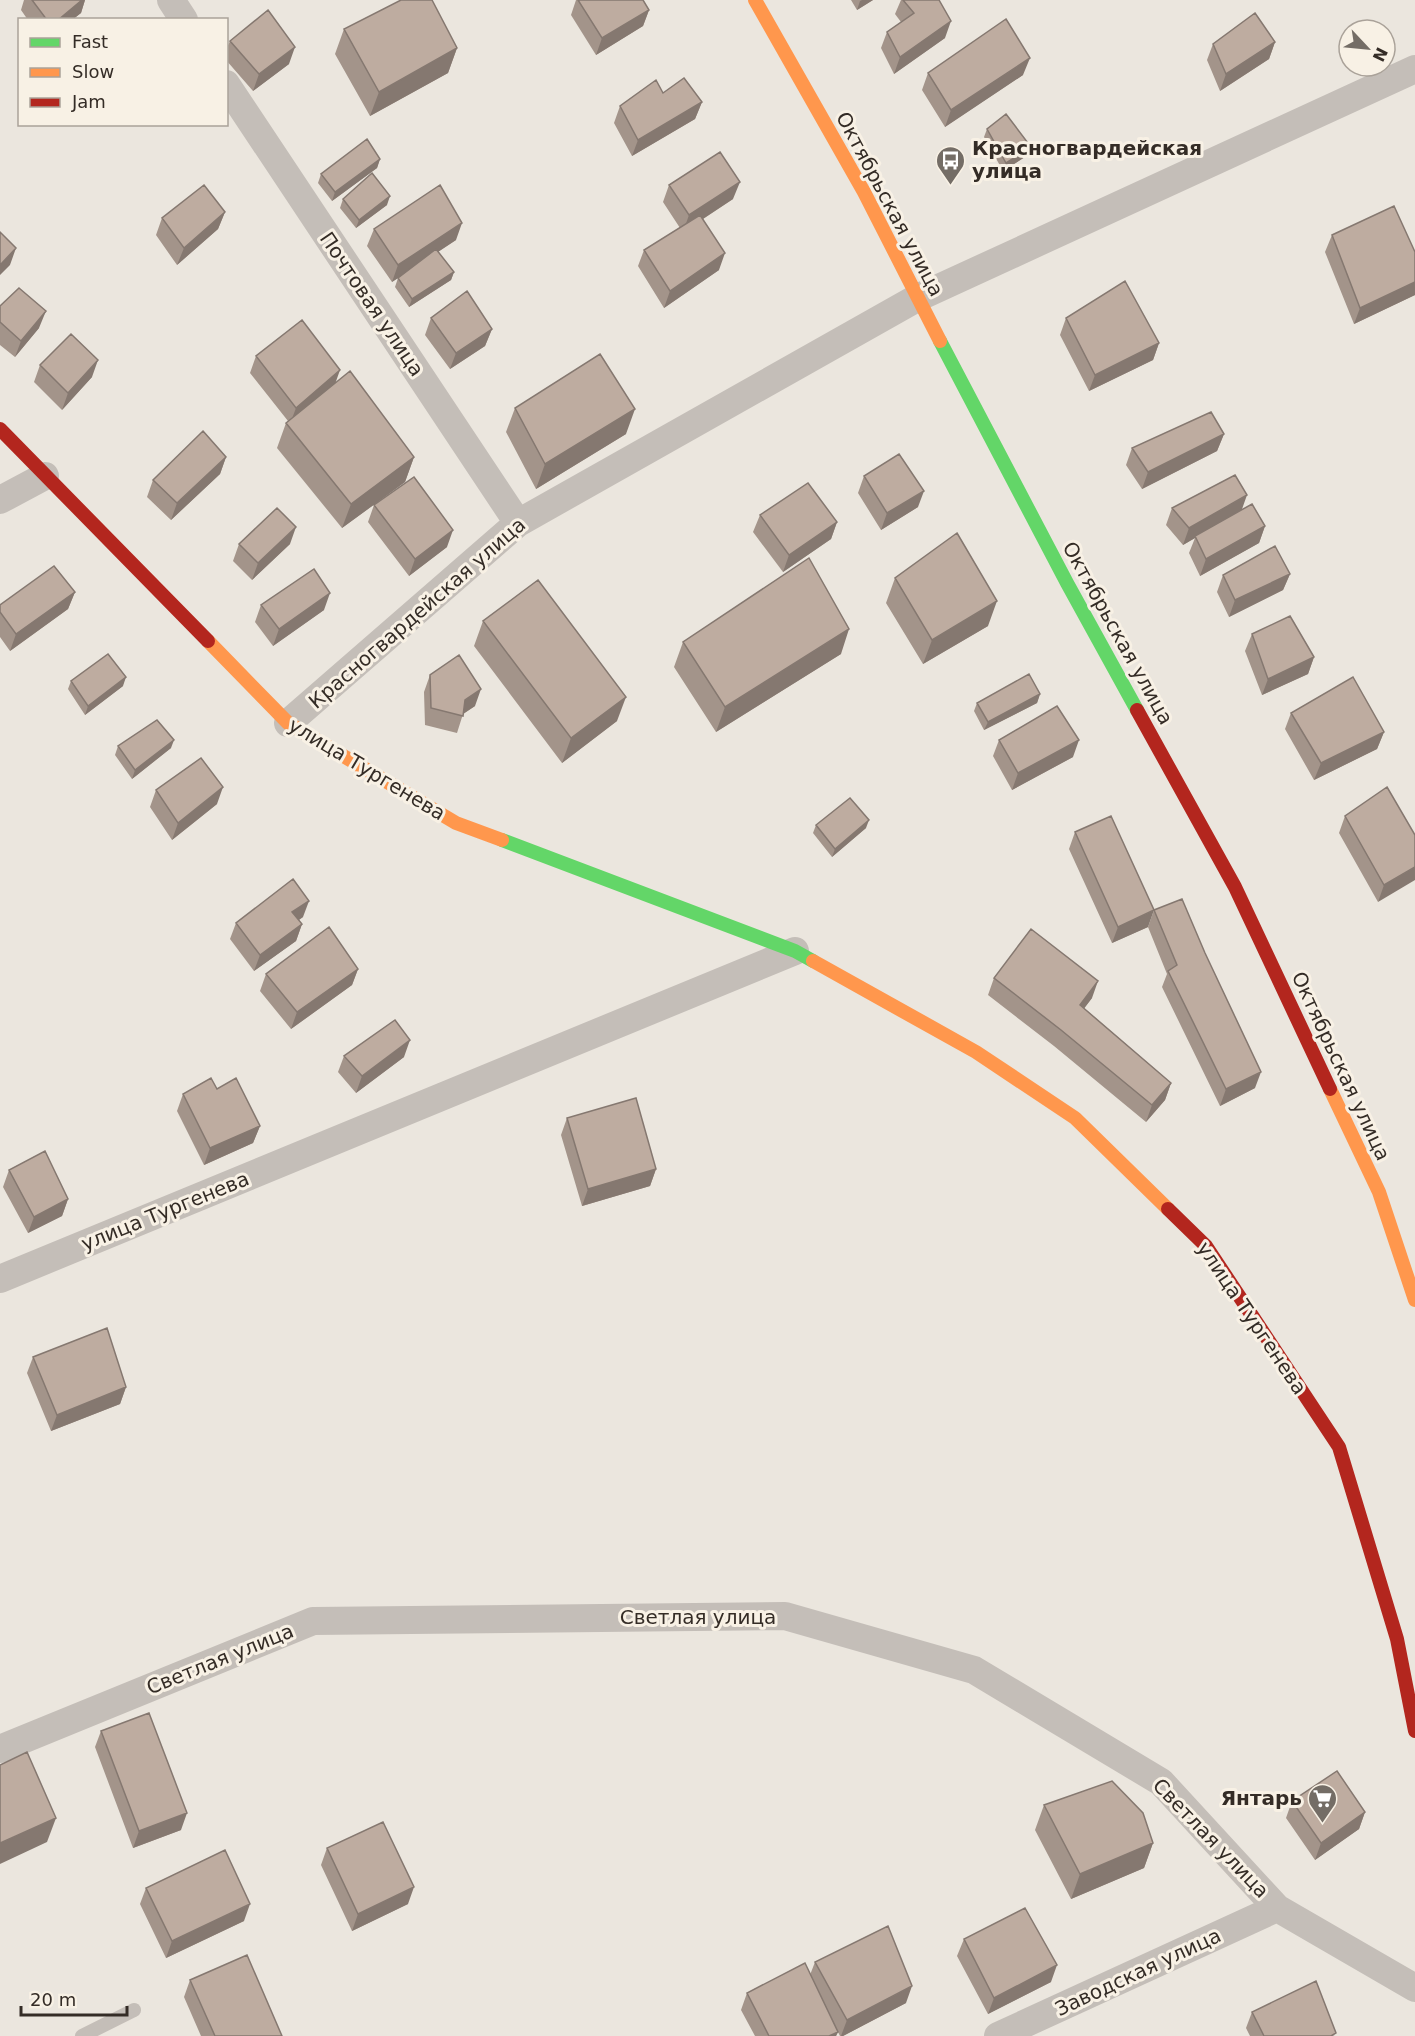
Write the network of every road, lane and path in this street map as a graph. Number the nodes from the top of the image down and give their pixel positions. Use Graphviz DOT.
graph roads {
  1 [pos="171,0"];
  2 [pos="755,0"];
  3 [pos="182,18"];
  4 [pos="1415,69"];
  5 [pos="228,87"];
  6 [pos="918,298"];
  7 [pos="0,429"];
  8 [pos="45,476"];
  9 [pos="0,500"];
  10 [pos="518,523"];
  11 [pos="288,723"];
  12 [pos="795,951"];
  13 [pos="0,1279"];
  14 [pos="1415,1300"];
  15 [pos="1415,1731"];
  16 [pos="0,1749"];
  17 [pos="1277,1908"];
  18 [pos="1415,1988"];
  19 [pos="134,2010"];
  20 [pos="82,2036"];
  21 [pos="998,2036"];
  1 -- 3 [label="street"];
  2 -- 6 [label="main road, Октябрьская улица"];
  4 -- 6 [label="street, Красногвардейская улица"];
  5 -- 10 [label="street, Почтовая улица"];
  6 -- 10 [label="street, Красногвардейская улица"];
  6 -- 14 [label="main road, Октябрьская улица"];
  7 -- 8 [label="main road, улица Тургенева"];
  8 -- 9 [label="street"];
  8 -- 11 [label="main road, улица Тургенева"];
  10 -- 11 [label="street, Красногвардейская улица"];
  11 -- 12 [label="main road, улица Тургенева"];
  12 -- 13 [label="street, улица Тургенева"];
  12 -- 15 [label="main road, улица Тургенева"];
  16 -- 17 [label="street, Светлая улица"];
  17 -- 18 [label="street, Светлая улица"];
  17 -- 21 [label="street, Заводская улица"];
  19 -- 20 [label="lane"];
}
